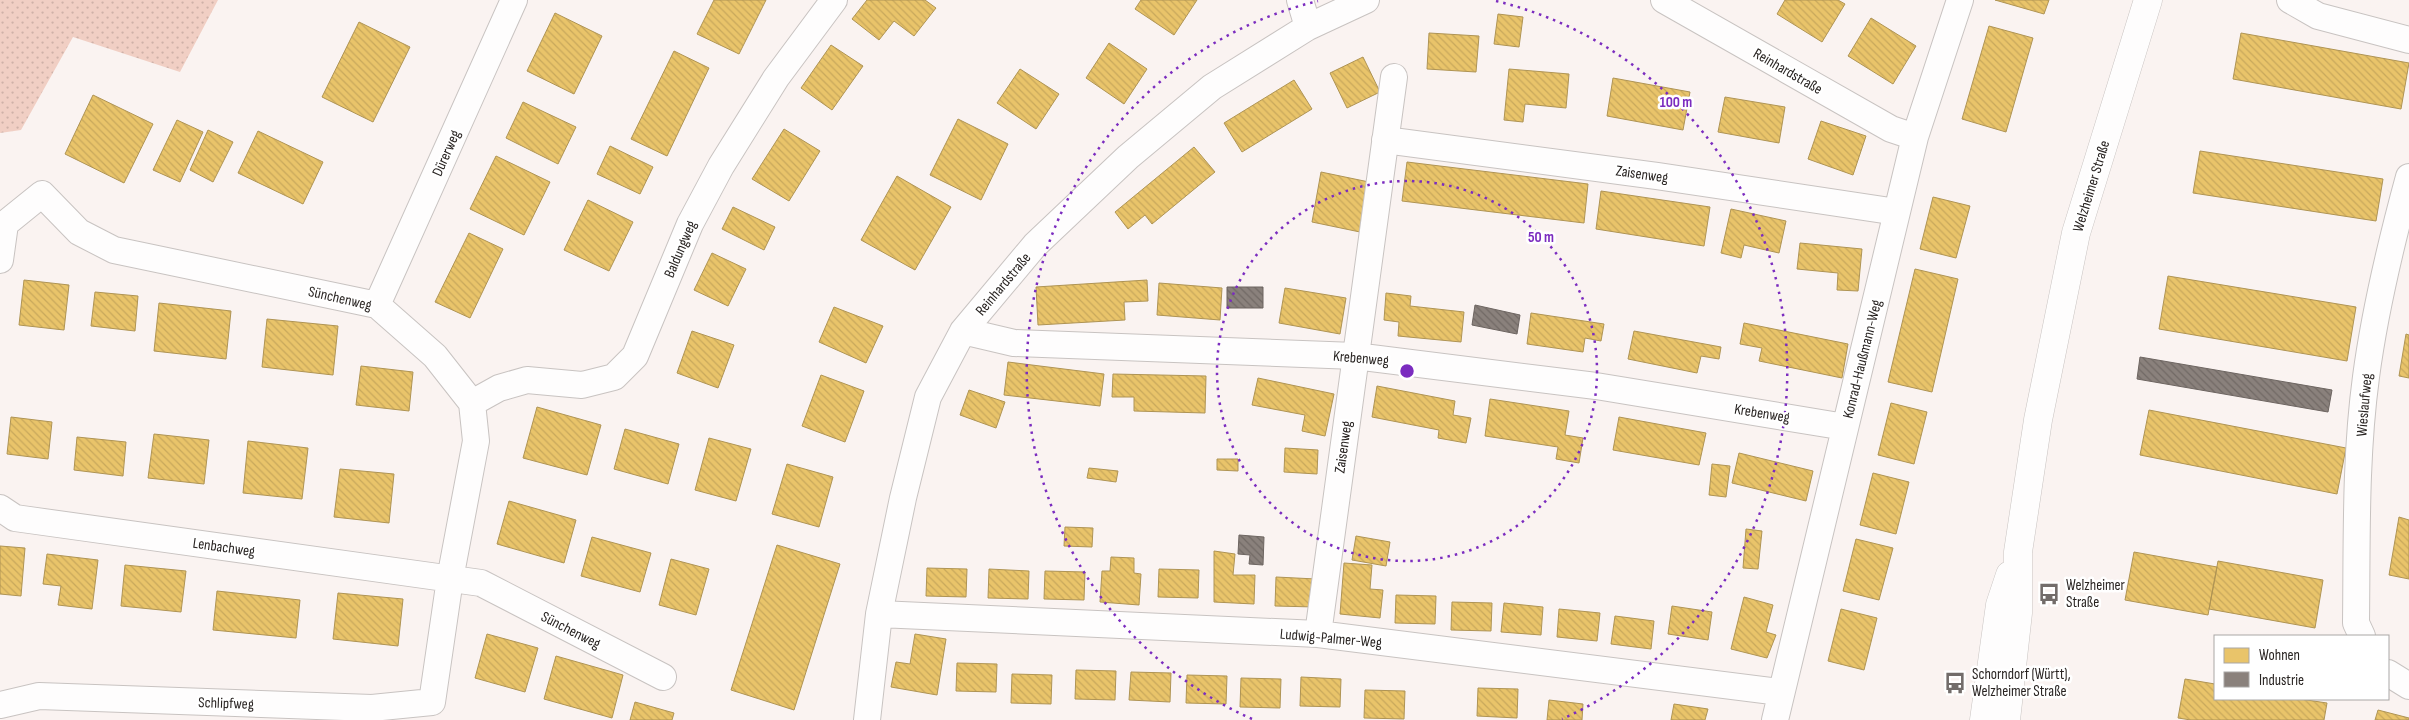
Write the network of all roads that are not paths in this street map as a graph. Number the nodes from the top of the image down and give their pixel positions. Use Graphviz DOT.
graph roads {
  1 [pos="514,0"];
  2 [pos="834,0"];
  3 [pos="1300,0"];
  4 [pos="1366,0"];
  5 [pos="1664,0"];
  6 [pos="1960,0"];
  7 [pos="2148,0"];
  8 [pos="2290,0"];
  9 [pos="1308,27"];
  10 [pos="2409,40"];
  11 [pos="1394,77"];
  12 [pos="1915,137"];
  13 [pos="1385,140"];
  14 [pos="2409,177"];
  15 [pos="1897,212"];
  16 [pos="0,260"];
  17 [pos="377,305"];
  18 [pos="963,331"];
  19 [pos="1355,356"];
  20 [pos="472,403"];
  21 [pos="1845,427"];
  22 [pos="0,508"];
  23 [pos="2018,552"];
  24 [pos="450,580"];
  25 [pos="879,614"];
  26 [pos="1318,634"];
  27 [pos="2362,635"];
  28 [pos="2389,674"];
  29 [pos="663,677"];
  30 [pos="2409,686"];
  31 [pos="1780,692"];
  32 [pos="0,705"];
  33 [pos="437,711"];
  34 [pos="867,720"];
  35 [pos="1775,720"];
  36 [pos="1984,720"];
  37 [pos="2006,720"];
  1 -- 17 [label="street, Dürerweg"];
  2 -- 20 [label="street, Baldungweg"];
  3 -- 9 [label="street"];
  4 -- 9 [label="street, Reinhardstraße"];
  5 -- 12 [label="street, Reinhardstraße"];
  6 -- 12 [label="street, Konrad-Haußmann-Weg"];
  7 -- 23 [label="main road, Welzheimer Straße"];
  8 -- 10 [label="street"];
  9 -- 18 [label="street, Reinhardstraße"];
  11 -- 13 [label="street, Zaisenweg"];
  12 -- 15 [label="street, Konrad-Haußmann-Weg"];
  13 -- 15 [label="street, Zaisenweg"];
  13 -- 19 [label="street, Zaisenweg"];
  14 -- 27 [label="street, Wieslaufweg"];
  15 -- 21 [label="street, Konrad-Haußmann-Weg"];
  16 -- 17 [label="street, Sünchenweg"];
  17 -- 20 [label="street, Sünchenweg"];
  18 -- 19 [label="street, Krebenweg"];
  18 -- 25 [label="street, Reinhardstraße"];
  19 -- 21 [label="street, Krebenweg"];
  19 -- 26 [label="street, Zaisenweg"];
  20 -- 24 [label="street"];
  21 -- 31 [label="street, Konrad-Haußmann-Weg"];
  22 -- 24 [label="street, Lenbachweg"];
  23 -- 36 [label="main road, Welzheimer Straße"];
  23 -- 37 [label="main road, Welzheimer Straße"];
  24 -- 29 [label="street, Sünchenweg"];
  24 -- 33 [label="street"];
  25 -- 26 [label="street, Ludwig-Palmer-Weg"];
  25 -- 34 [label="street, Reinhardstraße"];
  26 -- 31 [label="street, Ludwig-Palmer-Weg"];
  28 -- 30 [label="street"];
  31 -- 35 [label="street, Konrad-Haußmann-Weg"];
  32 -- 33 [label="street, Schlipfweg"];
}
